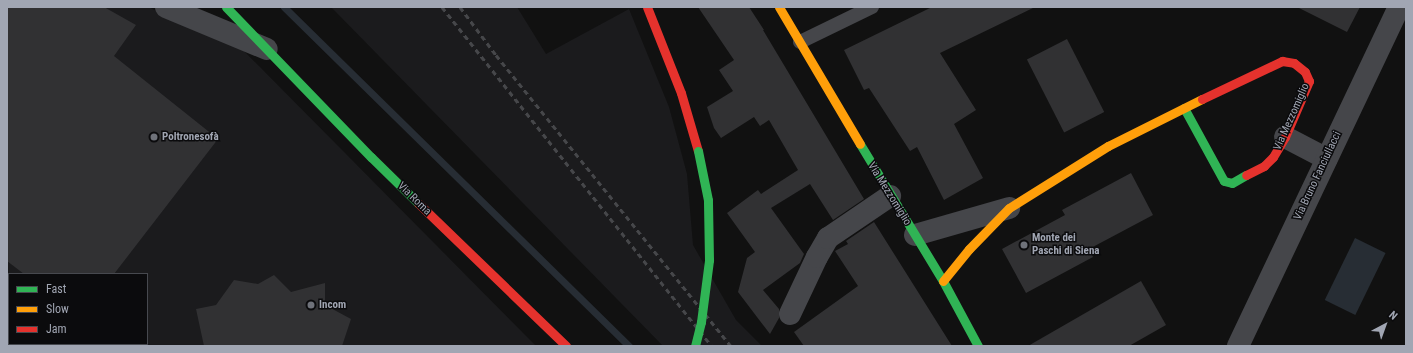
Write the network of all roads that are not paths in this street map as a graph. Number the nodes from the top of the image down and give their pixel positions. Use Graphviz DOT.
graph roads {
  1 [pos="166,7"];
  2 [pos="226,7"];
  3 [pos="647,7"];
  4 [pos="779,7"];
  5 [pos="872,7"];
  6 [pos="1399,7"];
  7 [pos="800,42"];
  8 [pos="267,48"];
  9 [pos="1184,108"];
  10 [pos="1285,137"];
  11 [pos="1326,159"];
  12 [pos="890,196"];
  13 [pos="1009,208"];
  14 [pos="915,235"];
  15 [pos="943,281"];
  16 [pos="790,314"];
  17 [pos="566,346"];
  18 [pos="695,346"];
  19 [pos="978,346"];
  20 [pos="1238,346"];
  1 -- 8 [label="street, Via Roma"];
  2 -- 8 [label="main road, Via Roma"];
  3 -- 18 [label="main road, bridge"];
  4 -- 7 [label="main road, Via Mezzomiglio"];
  5 -- 7 [label="lane"];
  6 -- 11 [label="street, Via Bruno Fanciullacci"];
  7 -- 12 [label="main road, Via Mezzomiglio"];
  8 -- 17 [label="main road, Via Roma"];
  9 -- 10 [label="main road, Via Mezzomiglio"];
  9 -- 10 [label="main road, Via Mezzomiglio"];
  9 -- 13 [label="main road, Via Mezzomiglio"];
  10 -- 11 [label="street"];
  11 -- 20 [label="street, Via Bruno Fanciullacci"];
  12 -- 14 [label="main road, Via Mezzomiglio"];
  12 -- 16 [label="street"];
  13 -- 14 [label="street"];
  13 -- 15 [label="main road, Via Mezzomiglio"];
  14 -- 15 [label="main road, Via Mezzomiglio"];
  15 -- 19 [label="main road, Via Mezzomiglio"];
}
